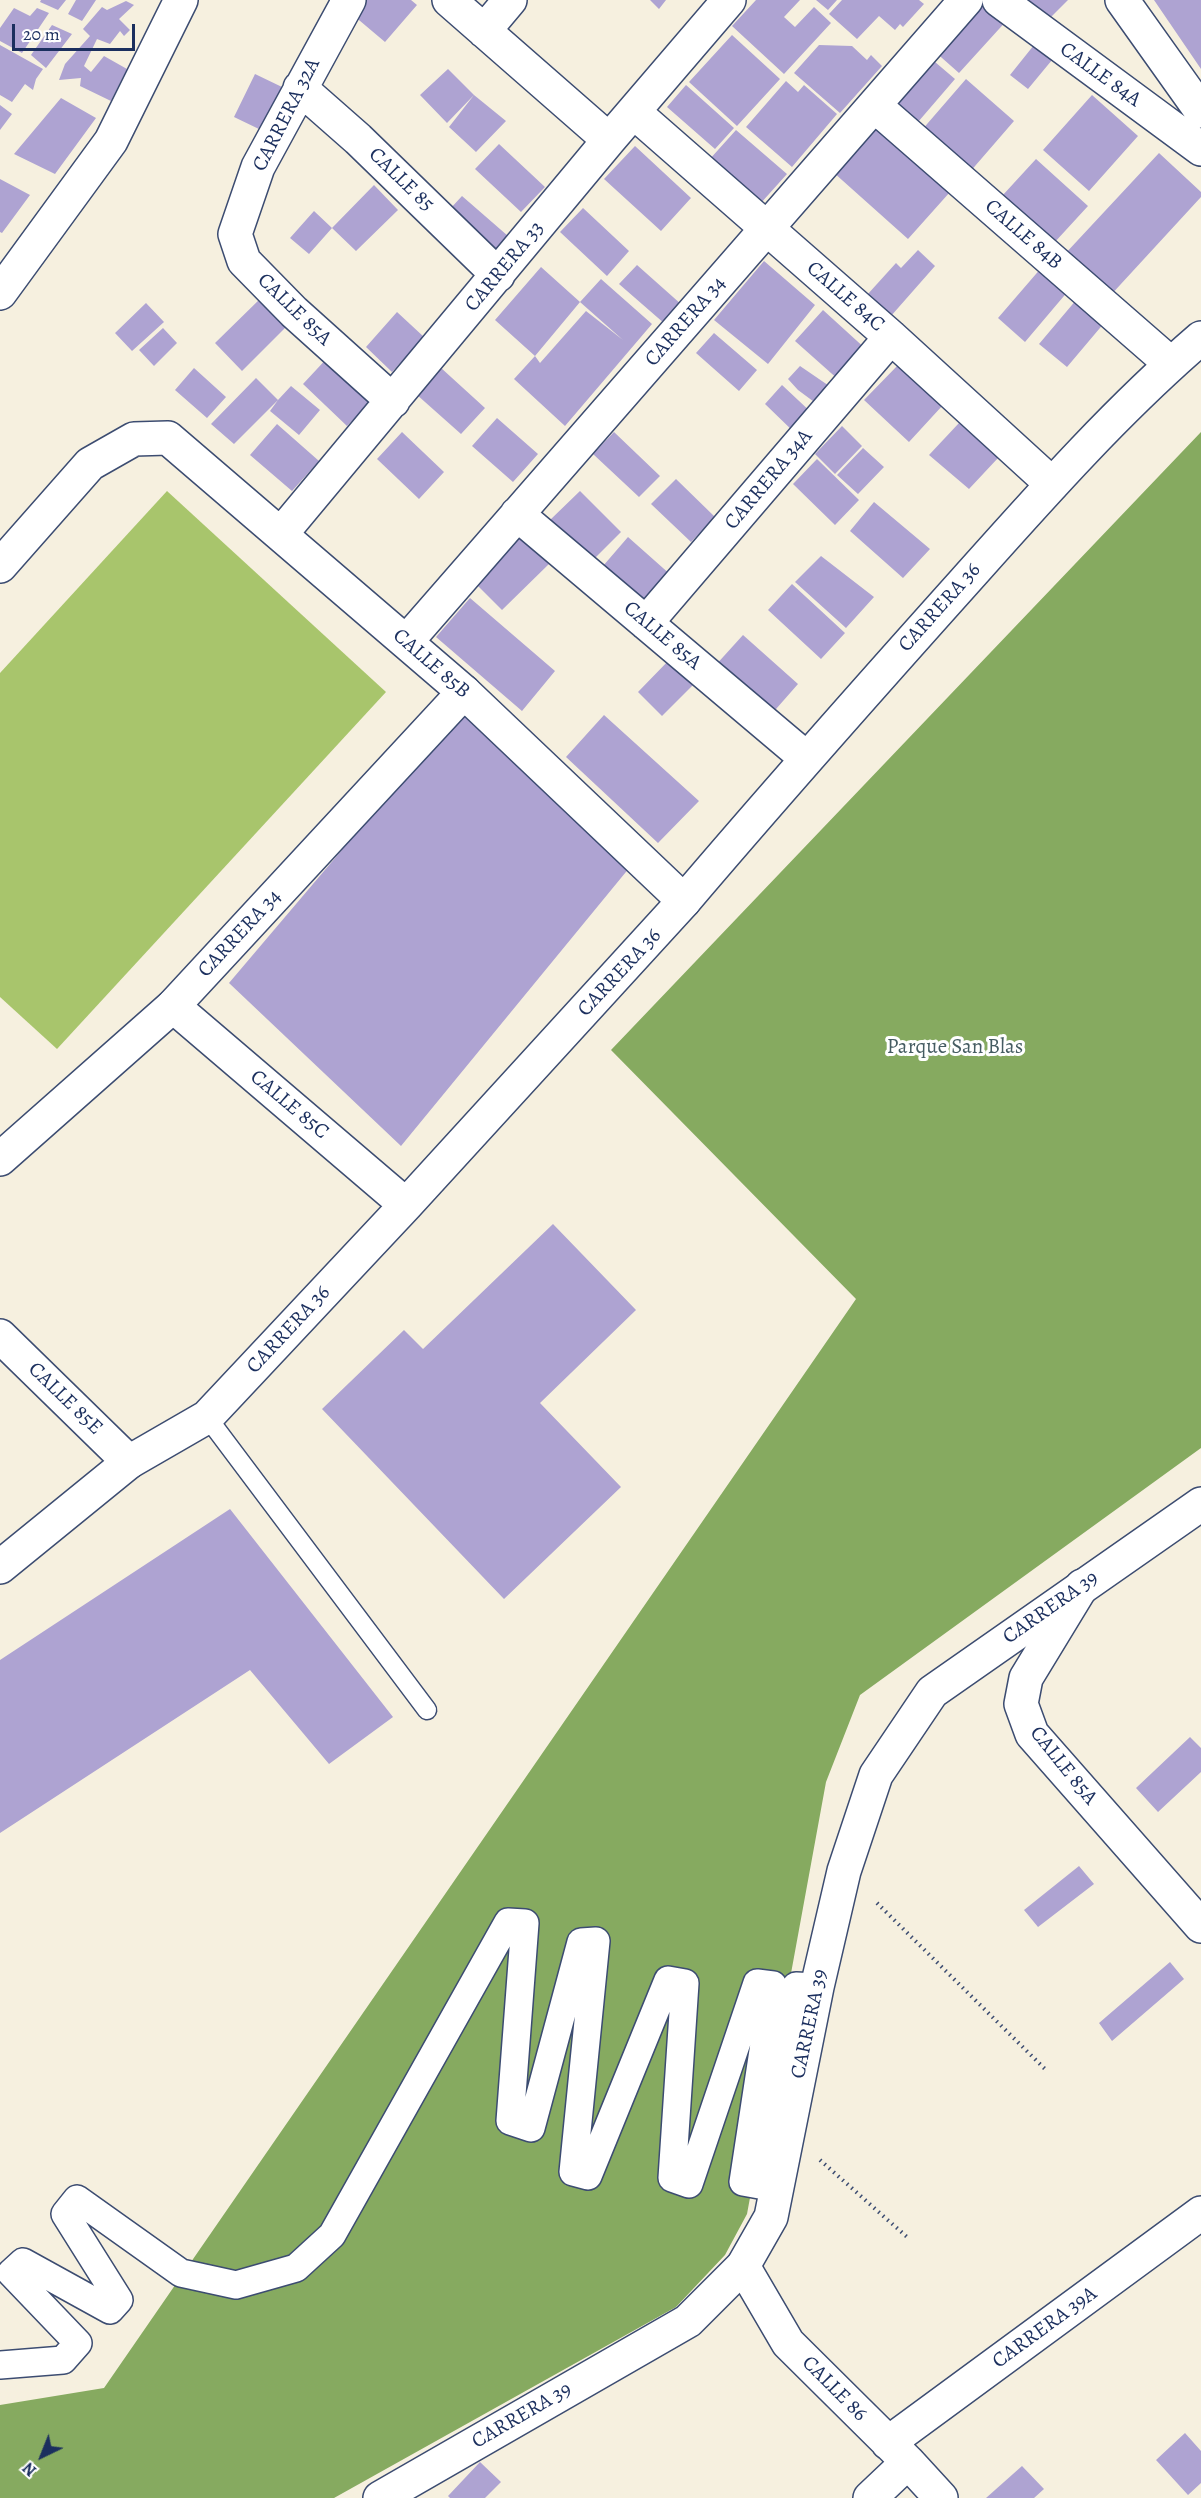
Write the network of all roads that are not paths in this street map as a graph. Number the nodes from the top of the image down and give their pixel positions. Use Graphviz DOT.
graph roads {
  1 [pos="181,0"];
  2 [pos="349,0"];
  3 [pos="449,0"];
  4 [pos="510,0"];
  5 [pos="729,0"];
  6 [pos="966,0"];
  7 [pos="999,0"];
  8 [pos="1122,0"];
  9 [pos="484,31"];
  10 [pos="300,88"];
  11 [pos="875,106"];
  12 [pos="1201,111"];
  13 [pos="634,113"];
  14 [pos="609,141"];
  15 [pos="1201,149"];
  16 [pos="767,229"];
  17 [pos="235,234"];
  18 [pos="498,274"];
  19 [pos="0,294"];
  20 [pos="891,337"];
  21 [pos="1201,338"];
  22 [pos="1171,364"];
  23 [pos="393,401"];
  24 [pos="1052,484"];
  25 [pos="518,514"];
  26 [pos="281,534"];
  27 [pos="0,566"];
  28 [pos="646,623"];
  29 [pos="406,642"];
  30 [pos="464,692"];
  31 [pos="806,758"];
  32 [pos="684,901"];
  33 [pos="173,1006"];
  34 [pos="0,1159"];
  35 [pos="406,1205"];
  36 [pos="0,1336"];
  37 [pos="207,1417"];
  38 [pos="129,1462"];
  39 [pos="1201,1504"];
  40 [pos="0,1567"];
  41 [pos="1082,1586"];
  42 [pos="427,1710"];
  43 [pos="1201,1926"];
  44 [pos="817,1987"];
  45 [pos="1201,2213"];
  46 [pos="742,2266"];
  47 [pos="0,2365"];
  48 [pos="898,2452"];
  49 [pos="380,2498"];
  50 [pos="870,2498"];
  51 [pos="941,2498"];
  1 -- 19 [label="street"];
  2 -- 10 [label="street, CARRERA 32A"];
  3 -- 9 [label="street"];
  4 -- 9 [label="street"];
  5 -- 13 [label="street, CARRERA 33"];
  6 -- 11 [label="street, CARRERA 34"];
  7 -- 15 [label="street, CALLE 84A"];
  8 -- 12 [label="street"];
  9 -- 14 [label="street"];
  10 -- 17 [label="street, CARRERA 32A"];
  10 -- 18 [label="street, CALLE 85"];
  11 -- 16 [label="street, CARRERA 34"];
  11 -- 22 [label="street, CALLE 84B"];
  13 -- 14 [label="street, CARRERA 33"];
  13 -- 16 [label="street, CALLE 84C"];
  14 -- 18 [label="street, CARRERA 33"];
  16 -- 20 [label="street, CALLE 84C"];
  16 -- 25 [label="street, CARRERA 34"];
  17 -- 23 [label="street, CALLE 85A"];
  18 -- 23 [label="street, CARRERA 33"];
  20 -- 24 [label="street, CALLE 84C"];
  20 -- 28 [label="street, CARRERA 34A"];
  21 -- 22 [label="street, CARRERA 36"];
  22 -- 24 [label="street, CARRERA 36"];
  23 -- 26 [label="street, CARRERA 33"];
  24 -- 31 [label="street, CARRERA 36"];
  25 -- 28 [label="street, CALLE 85A"];
  25 -- 29 [label="street, CARRERA 34"];
  26 -- 27 [label="street, CALLE 85B"];
  26 -- 29 [label="street, CALLE 85B"];
  28 -- 31 [label="street, CALLE 85A"];
  29 -- 30 [label="street, CALLE 85B"];
  30 -- 32 [label="street, CALLE 85B"];
  30 -- 33 [label="street, CARRERA 34"];
  31 -- 32 [label="street, CARRERA 36"];
  32 -- 35 [label="street, CARRERA 36"];
  33 -- 34 [label="street, CARRERA 34"];
  33 -- 35 [label="street, CALLE 85C"];
  35 -- 37 [label="street, CARRERA 36"];
  36 -- 38 [label="street, CALLE 85E"];
  37 -- 38 [label="street, CARRERA 36"];
  37 -- 42 [label="lane"];
  38 -- 40 [label="street, CARRERA 36"];
  39 -- 41 [label="street, CARRERA 39"];
  41 -- 43 [label="street, CALLE 85A"];
  41 -- 44 [label="street, CARRERA 39"];
  44 -- 46 [label="street, CARRERA 39"];
  44 -- 47 [label="street"];
  45 -- 48 [label="street, CARRERA 39A"];
  46 -- 48 [label="street, CALLE 86"];
  46 -- 49 [label="street, CARRERA 39"];
  48 -- 50 [label="street, CARRERA 39A"];
  48 -- 51 [label="street, CALLE 86"];
}
